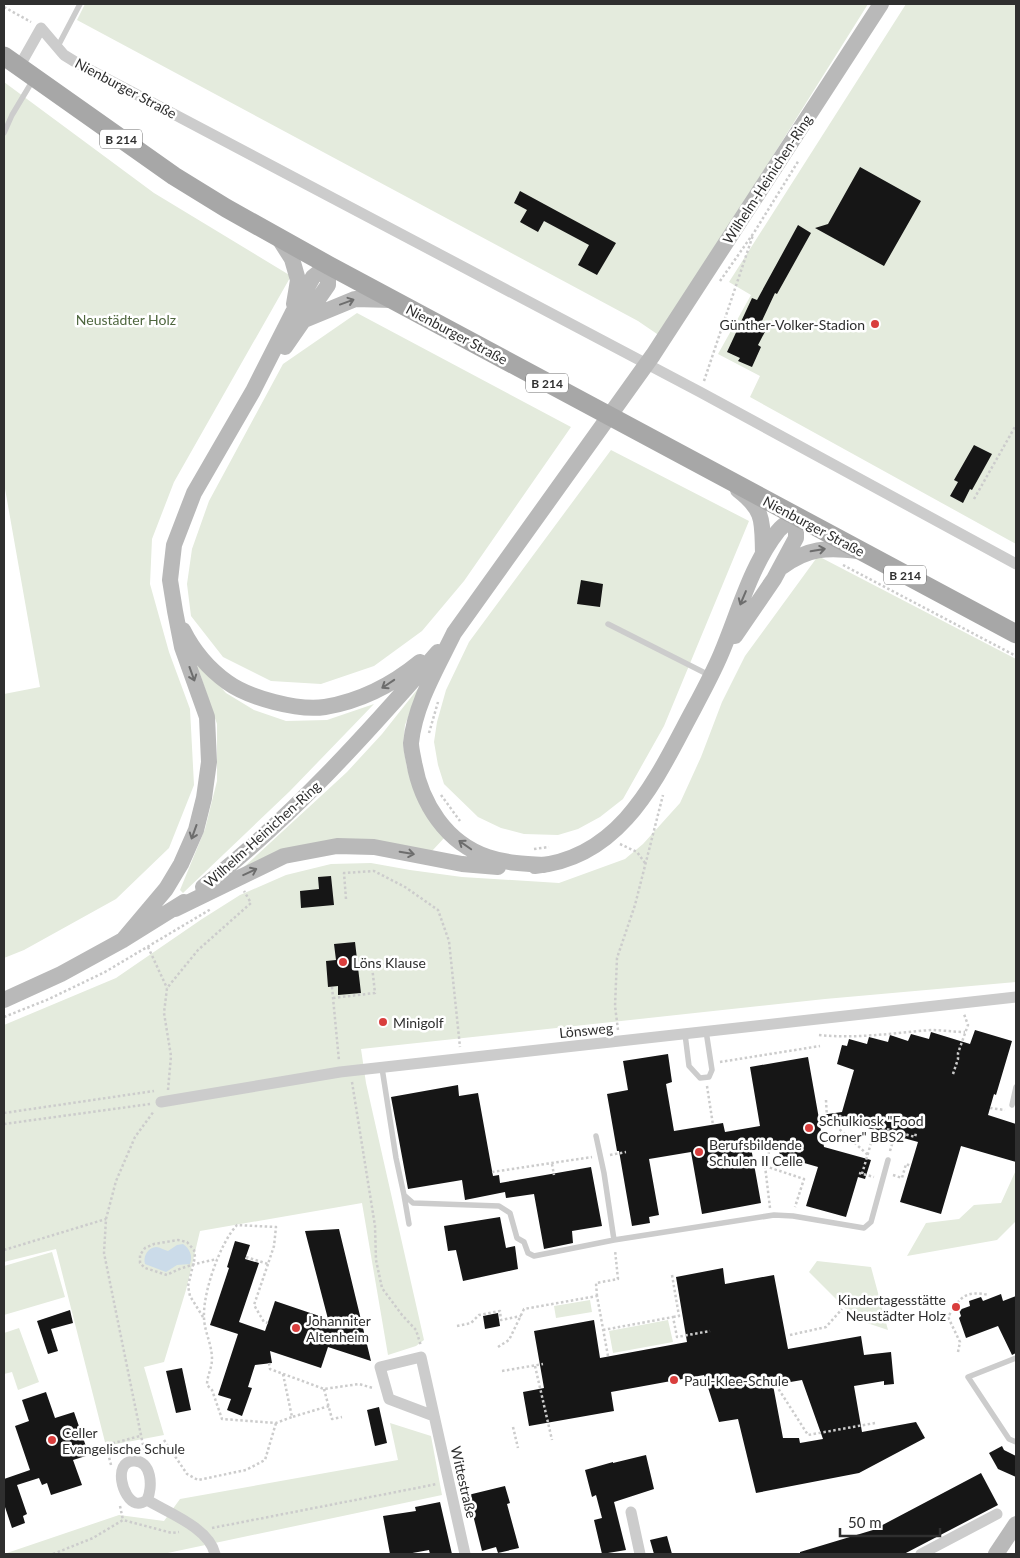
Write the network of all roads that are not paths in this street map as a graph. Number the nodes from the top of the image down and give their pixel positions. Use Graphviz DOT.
graph roads {
  1 [pos="80,4"];
  2 [pos="881,4"];
  3 [pos="57,48"];
  4 [pos="11,62"];
  5 [pos="35,79"];
  6 [pos="4,133"];
  7 [pos="278,237"];
  8 [pos="328,265"];
  9 [pos="393,300"];
  10 [pos="298,317"];
  11 [pos="712,471"];
  12 [pos="796,516"];
  13 [pos="861,551"];
  14 [pos="763,553"];
  15 [pos="1016,564"];
  16 [pos="780,569"];
  17 [pos="174,611"];
  18 [pos="608,624"];
  19 [pos="454,633"];
  20 [pos="1016,634"];
  21 [pos="721,655"];
  22 [pos="711,676"];
  23 [pos="544,866"];
  24 [pos="175,909"];
  25 [pos="123,940"];
  26 [pos="1016,996"];
  27 [pos="4,1000"];
  28 [pos="706,1031"];
  29 [pos="685,1034"];
  30 [pos="382,1068"];
  31 [pos="1016,1087"];
  32 [pos="161,1102"];
  33 [pos="1012,1105"];
  34 [pos="596,1136"];
  35 [pos="888,1160"];
  36 [pos="404,1195"];
  37 [pos="410,1224"];
  38 [pos="614,1240"];
  39 [pos="1016,1358"];
  40 [pos="434,1416"];
  41 [pos="1016,1442"];
  42 [pos="147,1500"];
  43 [pos="631,1512"];
  44 [pos="997,1514"];
  45 [pos="1016,1524"];
  46 [pos="215,1554"];
  47 [pos="465,1554"];
  48 [pos="640,1554"];
  49 [pos="921,1554"];
  50 [pos="996,1554"];
  1 -- 3 [label="lane"];
  2 -- 19 [label="main road, Wilhelm-Heinichen-Ring"];
  3 -- 4 [label="street, Nienburger Straße"];
  3 -- 15 [label="street, Nienburger Straße"];
  4 -- 5 [label="main road, Nienburger Straße / B 214"];
  5 -- 6 [label="lane"];
  5 -- 7 [label="main road, Nienburger Straße / B 214"];
  7 -- 8 [label="main road, Nienburger Straße / B 214"];
  7 -- 10 [label="main road"];
  8 -- 9 [label="main road, Nienburger Straße / B 214"];
  8 -- 10 [label="main road"];
  10 -- 9 [label="main road, one-way"];
  9 -- 11 [label="main road, Nienburger Straße / B 214"];
  10 -- 17 [label="main road"];
  11 -- 12 [label="main road, Nienburger Straße / B 214"];
  11 -- 14 [label="main road"];
  12 -- 13 [label="main road, Nienburger Straße / B 214"];
  12 -- 14 [label="main road"];
  12 -- 16 [label="main road"];
  16 -- 13 [label="main road, one-way"];
  13 -- 20 [label="main road, Nienburger Straße / B 214"];
  14 -- 21 [label="main road, one-way"];
  16 -- 21 [label="main road"];
  19 -- 17 [label="main road, one-way"];
  17 -- 25 [label="main road, one-way"];
  18 -- 22 [label="lane"];
  23 -- 19 [label="main road, one-way"];
  19 -- 24 [label="main road, Wilhelm-Heinichen-Ring"];
  21 -- 22 [label="main road"];
  22 -- 23 [label="main road"];
  24 -- 23 [label="main road, one-way"];
  24 -- 25 [label="main road, Wilhelm-Heinichen-Ring"];
  25 -- 27 [label="main road, Wilhelm-Heinichen-Ring"];
  26 -- 28 [label="street, Lönsweg"];
  28 -- 29 [label="street, Lönsweg"];
  28 -- 29 [label="lane"];
  29 -- 30 [label="street, Lönsweg"];
  30 -- 32 [label="street, Lönsweg"];
  30 -- 36 [label="lane"];
  31 -- 33 [label="lane"];
  34 -- 38 [label="lane"];
  35 -- 38 [label="lane"];
  36 -- 37 [label="lane"];
  36 -- 38 [label="lane"];
  39 -- 41 [label="lane"];
  40 -- 40 [label="street, Wittestraße"];
  40 -- 47 [label="street, Wittestraße"];
  42 -- 46 [label="street"];
  43 -- 48 [label="street"];
  44 -- 49 [label="street"];
  45 -- 50 [label="main road"];
}
